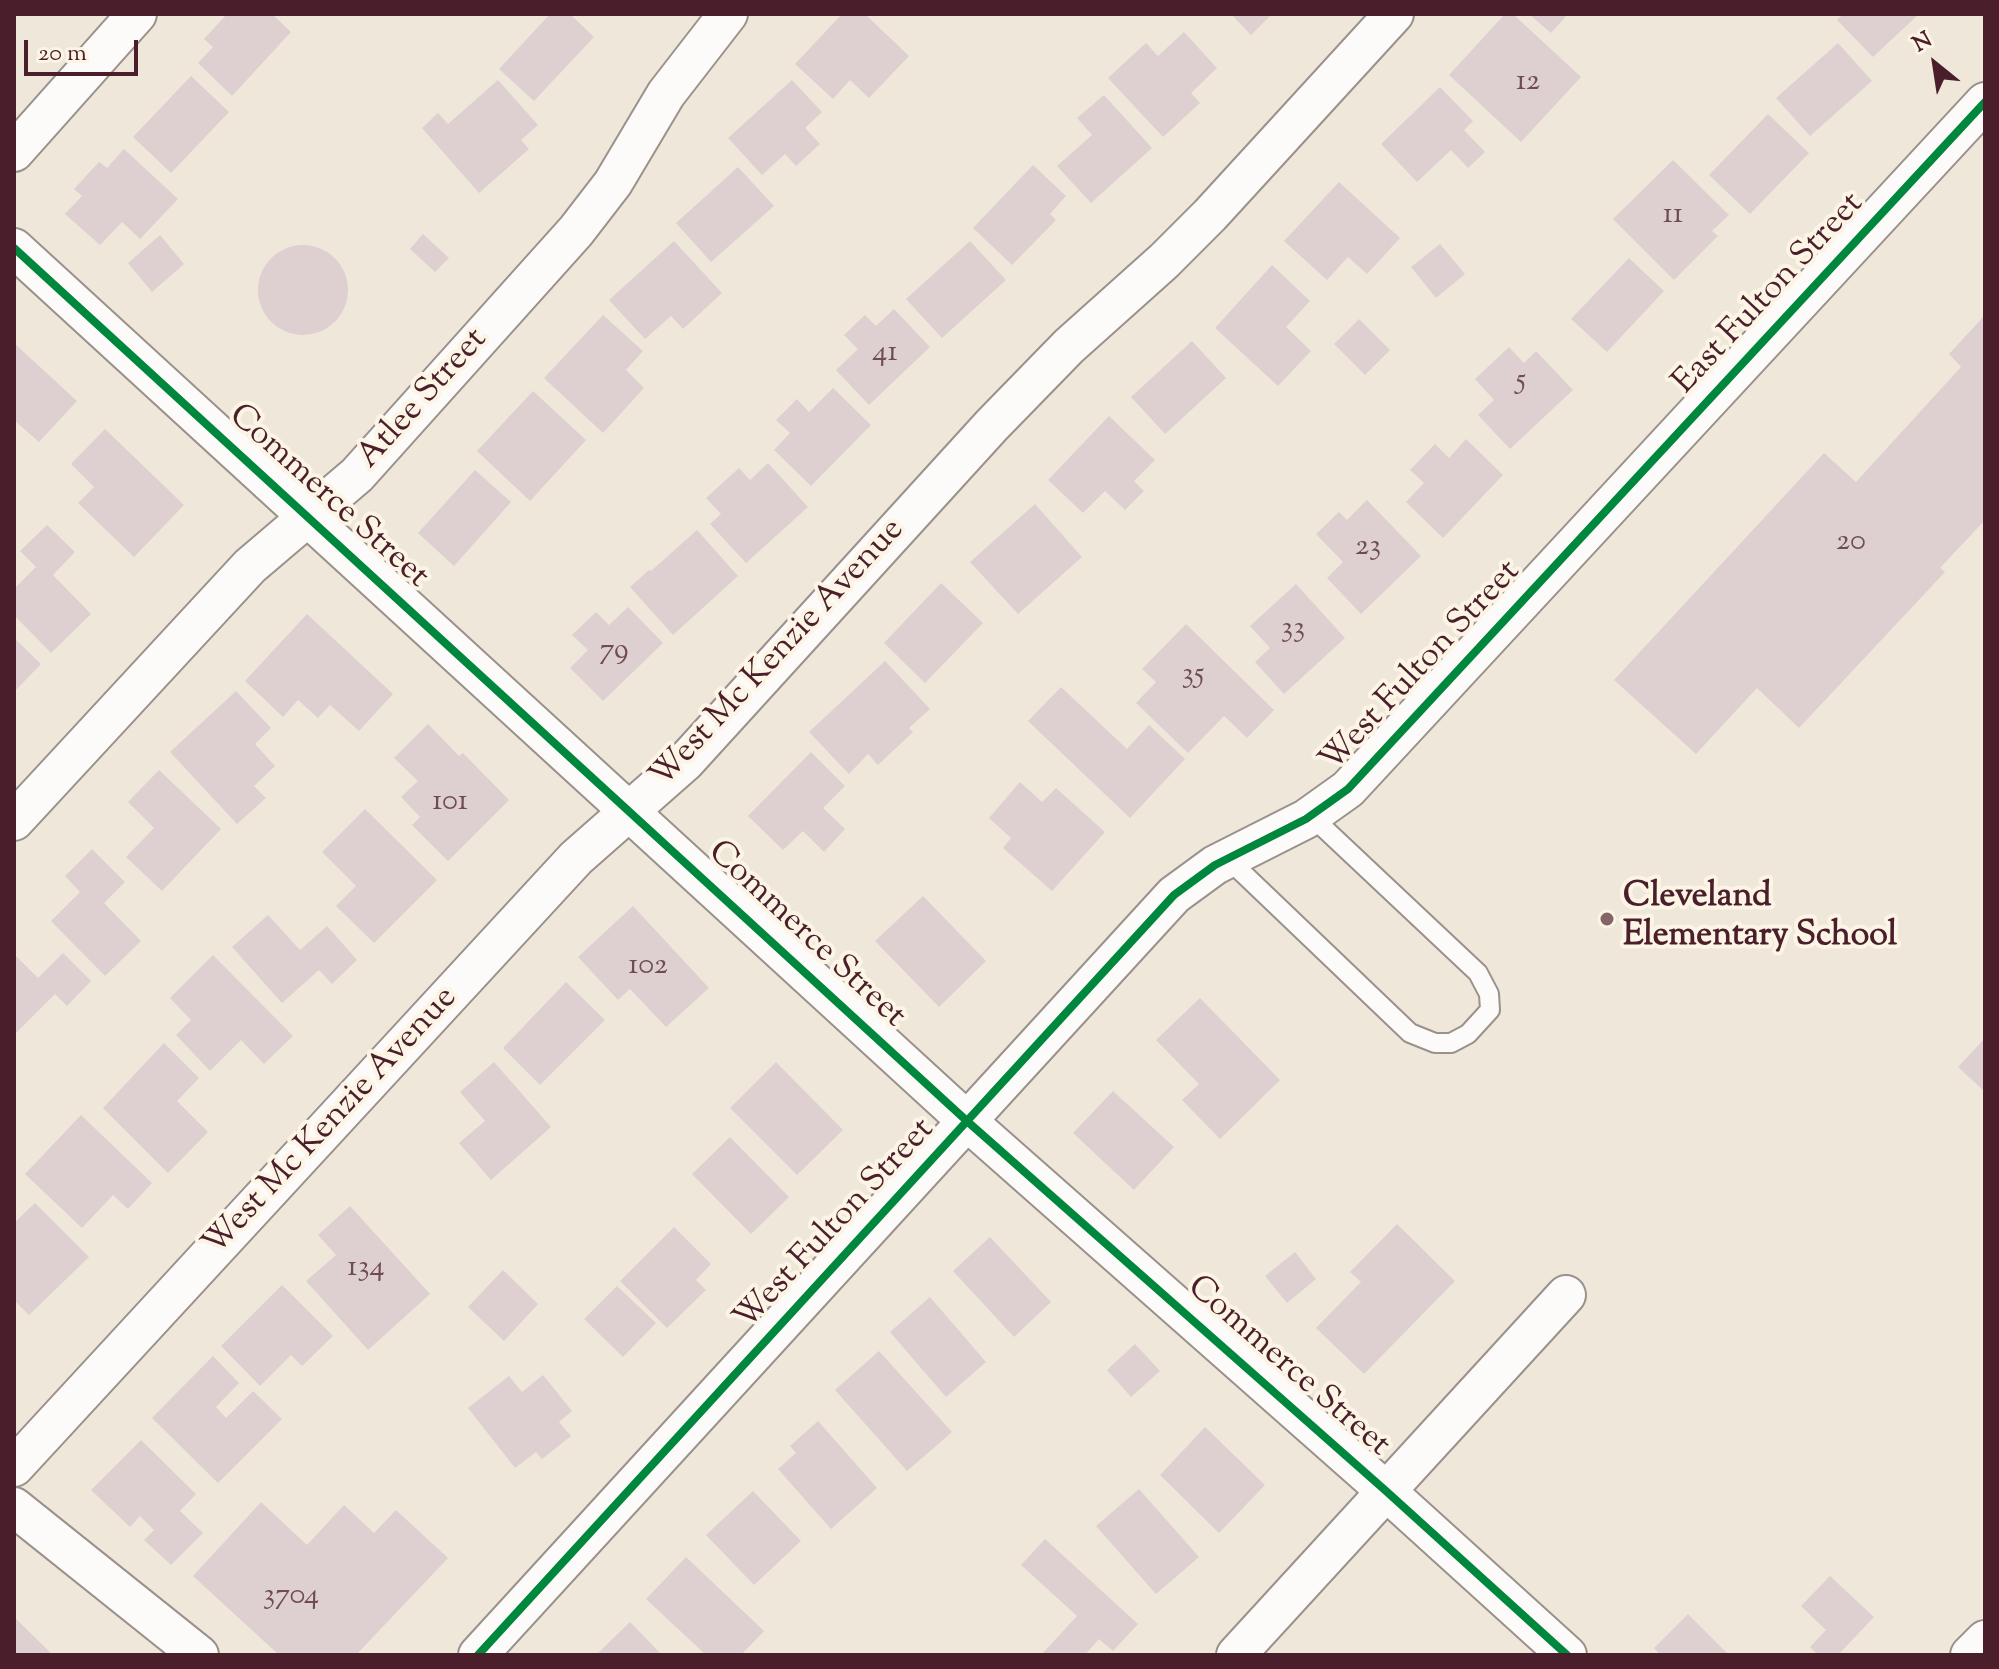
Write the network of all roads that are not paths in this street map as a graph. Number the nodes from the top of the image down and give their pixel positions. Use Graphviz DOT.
graph roads {
  1 [pos="137,14"];
  2 [pos="728,14"];
  3 [pos="1394,14"];
  4 [pos="1985,102"];
  5 [pos="14,152"];
  6 [pos="14,248"];
  7 [pos="307,516"];
  8 [pos="1592,523"];
  9 [pos="629,810"];
  10 [pos="1310,815"];
  11 [pos="14,821"];
  12 [pos="1228,859"];
  13 [pos="968,1122"];
  14 [pos="1566,1295"];
  15 [pos="14,1467"];
  16 [pos="1386,1491"];
  17 [pos="14,1507"];
  18 [pos="1985,1640"];
  19 [pos="199,1655"];
  20 [pos="478,1655"];
  21 [pos="1236,1655"];
  22 [pos="1567,1655"];
  23 [pos="1970,1655"];
  1 -- 5 [label="street"];
  2 -- 7 [label="street, Atlee Street"];
  3 -- 9 [label="street, West Mc Kenzie Avenue"];
  4 -- 8 [label="street, East Fulton Street"];
  6 -- 7 [label="street, Commerce Street"];
  7 -- 9 [label="street, Commerce Street"];
  7 -- 11 [label="street, Atlee Street"];
  8 -- 10 [label="street, West Fulton Street"];
  9 -- 13 [label="street, Commerce Street"];
  9 -- 15 [label="street, West Mc Kenzie Avenue"];
  10 -- 12 [label="street, West Fulton Street"];
  10 -- 12 [label="lane"];
  12 -- 13 [label="street, West Fulton Street"];
  13 -- 16 [label="street, Commerce Street"];
  13 -- 20 [label="street, West Fulton Street"];
  14 -- 16 [label="street"];
  16 -- 21 [label="street"];
  16 -- 22 [label="street, Commerce Street"];
  17 -- 19 [label="street"];
  18 -- 23 [label="street"];
}
